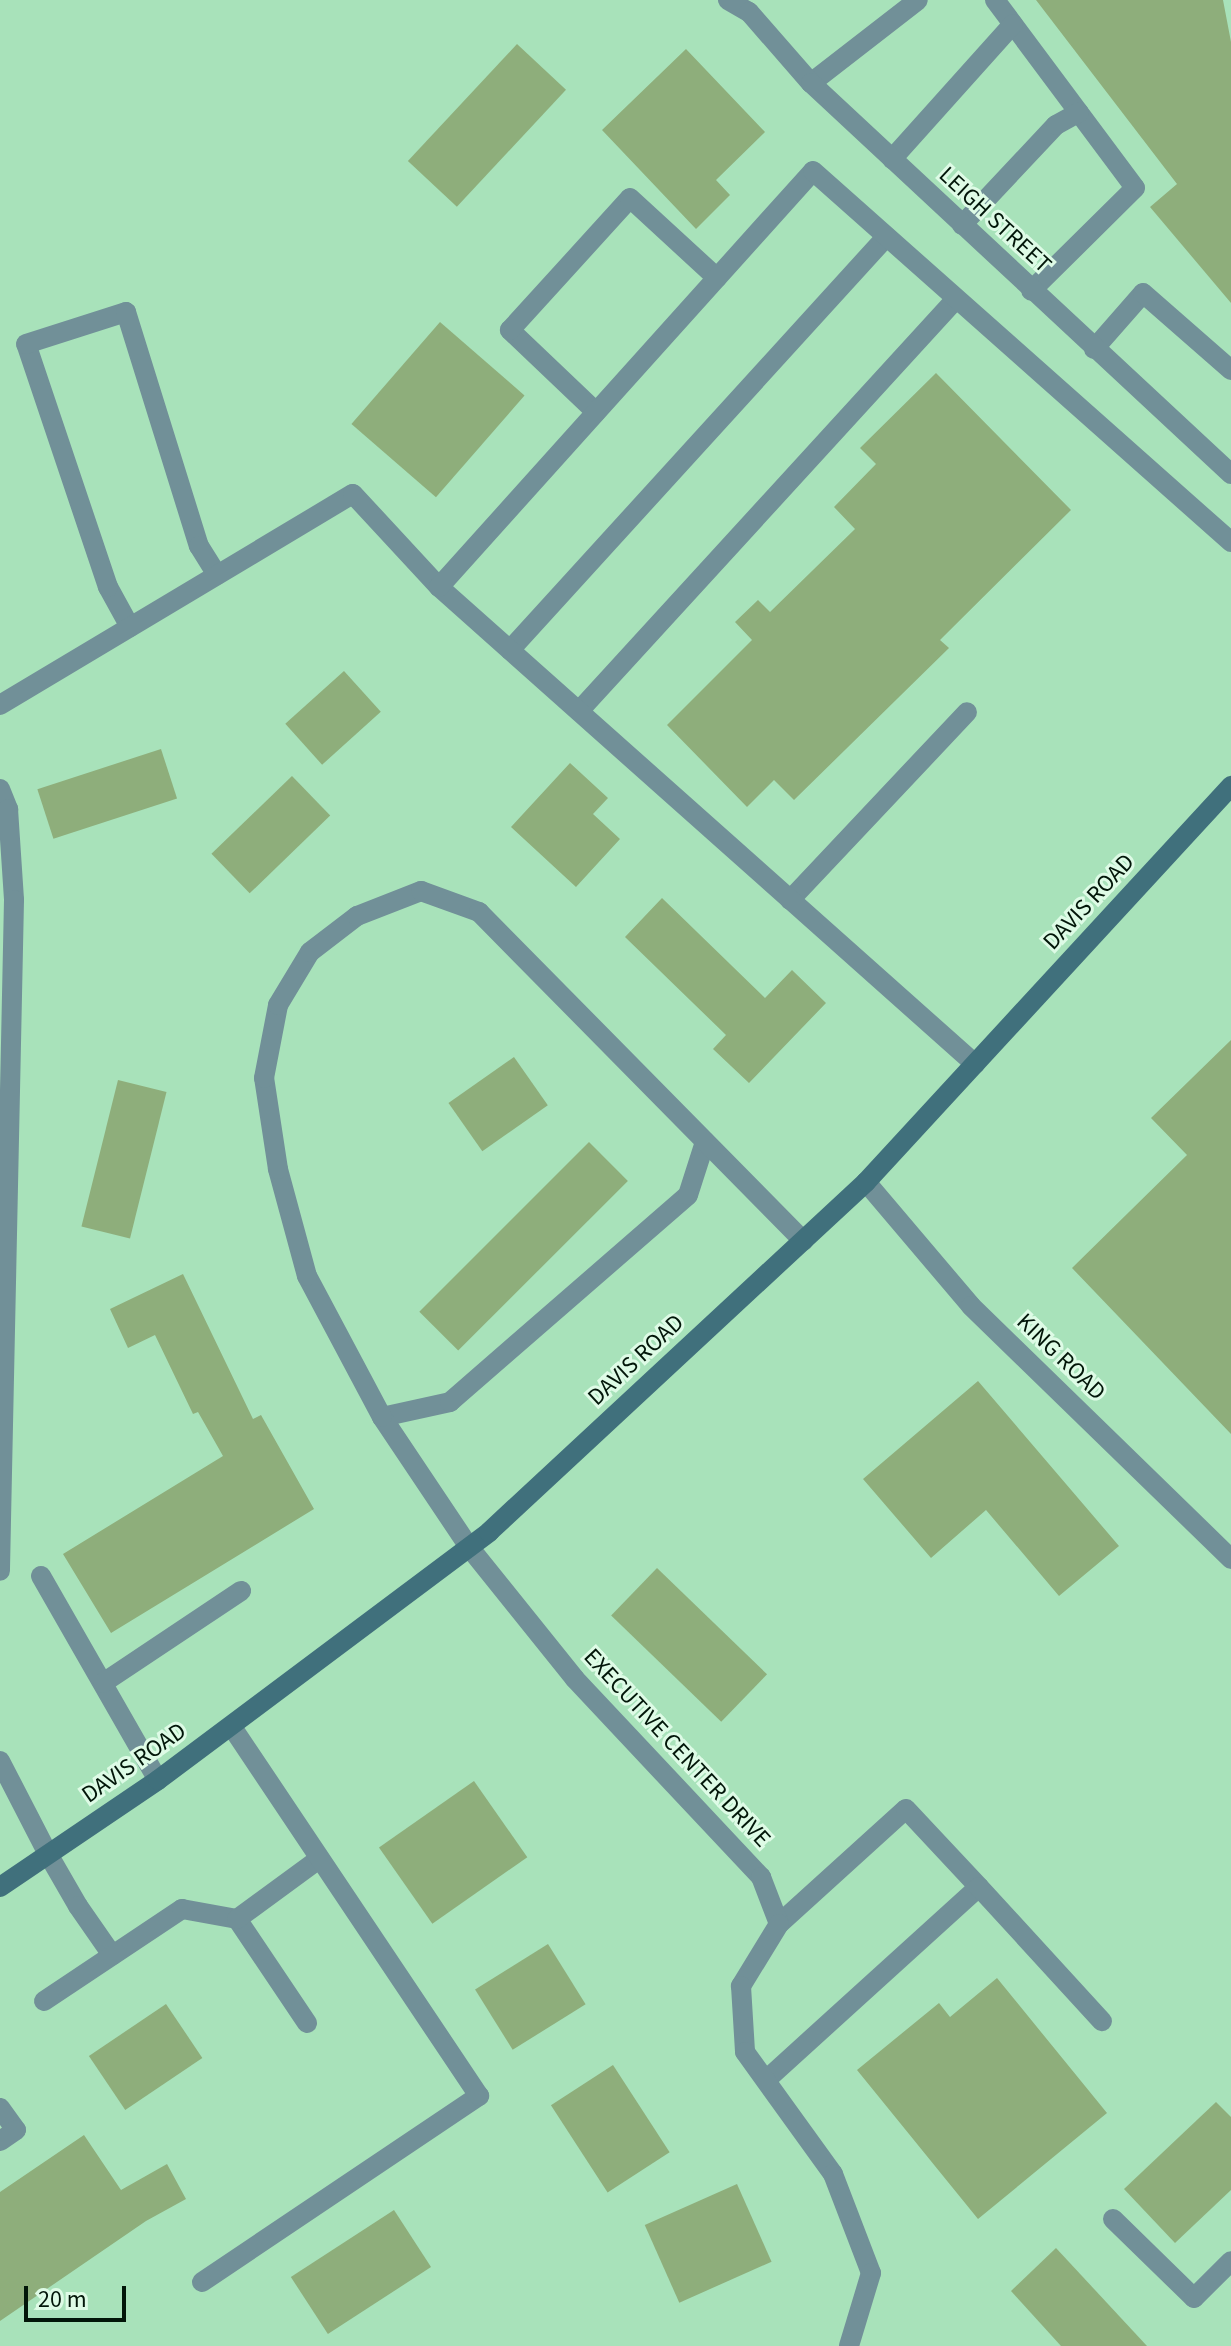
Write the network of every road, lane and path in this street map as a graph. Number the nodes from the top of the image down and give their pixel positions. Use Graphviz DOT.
graph roads {
  1 [pos="728,0"];
  2 [pos="882,0"];
  3 [pos="918,0"];
  4 [pos="995,0"];
  5 [pos="895,17"];
  6 [pos="1013,24"];
  7 [pos="811,83"];
  8 [pos="1079,112"];
  9 [pos="892,159"];
  10 [pos="962,225"];
  11 [pos="886,237"];
  12 [pos="717,278"];
  13 [pos="1031,291"];
  14 [pos="956,299"];
  15 [pos="1094,349"];
  16 [pos="1231,370"];
  17 [pos="596,412"];
  18 [pos="1230,471"];
  19 [pos="1231,542"];
  20 [pos="217,575"];
  21 [pos="439,587"];
  22 [pos="130,627"];
  23 [pos="510,650"];
  24 [pos="0,705"];
  25 [pos="579,711"];
  26 [pos="967,712"];
  27 [pos="1231,786"];
  28 [pos="0,789"];
  29 [pos="790,900"];
  30 [pos="975,1064"];
  31 [pos="705,1142"];
  32 [pos="866,1182"];
  33 [pos="803,1241"];
  34 [pos="382,1417"];
  35 [pos="1,1515"];
  36 [pos="469,1547"];
  37 [pos="1231,1559"];
  38 [pos="0,1571"];
  39 [pos="41,1576"];
  40 [pos="241,1591"];
  41 [pos="103,1683"];
  42 [pos="231,1726"];
  43 [pos="0,1761"];
  44 [pos="158,1780"];
  45 [pos="48,1854"];
  46 [pos="319,1859"];
  47 [pos="0,1887"];
  48 [pos="979,1887"];
  49 [pos="237,1919"];
  50 [pos="779,1924"];
  51 [pos="112,1955"];
  52 [pos="44,2001"];
  53 [pos="1102,2021"];
  54 [pos="307,2023"];
  55 [pos="766,2080"];
  56 [pos="0,2108"];
  57 [pos="0,2141"];
  58 [pos="1113,2219"];
  59 [pos="1231,2261"];
  60 [pos="202,2282"];
  61 [pos="849,2346"];
  1 -- 7 [label="street, LEIGH STREET"];
  2 -- 5 [label="street"];
  3 -- 5 [label="street"];
  4 -- 6 [label="street"];
  5 -- 7 [label="street"];
  6 -- 8 [label="street"];
  6 -- 9 [label="street"];
  7 -- 9 [label="street, LEIGH STREET"];
  8 -- 10 [label="street"];
  8 -- 13 [label="street"];
  9 -- 10 [label="street, LEIGH STREET"];
  10 -- 13 [label="street, LEIGH STREET"];
  11 -- 12 [label="street"];
  11 -- 14 [label="street"];
  11 -- 23 [label="street"];
  12 -- 17 [label="street"];
  12 -- 17 [label="street"];
  13 -- 15 [label="street, LEIGH STREET"];
  14 -- 19 [label="street"];
  14 -- 25 [label="street"];
  15 -- 16 [label="street"];
  15 -- 18 [label="street, LEIGH STREET"];
  17 -- 21 [label="street"];
  20 -- 21 [label="street"];
  20 -- 22 [label="street"];
  20 -- 22 [label="street"];
  21 -- 23 [label="street"];
  22 -- 24 [label="street"];
  23 -- 25 [label="street"];
  25 -- 29 [label="street"];
  26 -- 29 [label="street"];
  27 -- 30 [label="main road, DAVIS ROAD"];
  28 -- 35 [label="street"];
  29 -- 30 [label="street"];
  30 -- 32 [label="main road, DAVIS ROAD"];
  31 -- 33 [label="street, EXECUTIVE CENTER DRIVE"];
  31 -- 34 [label="street"];
  31 -- 34 [label="street, EXECUTIVE CENTER DRIVE"];
  32 -- 33 [label="main road, DAVIS ROAD"];
  32 -- 37 [label="street, KING ROAD"];
  33 -- 36 [label="main road, DAVIS ROAD"];
  34 -- 36 [label="street, EXECUTIVE CENTER DRIVE"];
  35 -- 38 [label="street"];
  36 -- 42 [label="main road, DAVIS ROAD"];
  36 -- 50 [label="street, EXECUTIVE CENTER DRIVE"];
  39 -- 41 [label="street"];
  40 -- 41 [label="street"];
  41 -- 44 [label="street"];
  42 -- 44 [label="main road, DAVIS ROAD"];
  42 -- 46 [label="street"];
  43 -- 45 [label="street"];
  44 -- 45 [label="main road, DAVIS ROAD"];
  45 -- 47 [label="main road, DAVIS ROAD"];
  45 -- 51 [label="street"];
  46 -- 49 [label="street"];
  46 -- 60 [label="street"];
  48 -- 50 [label="street"];
  48 -- 53 [label="street"];
  48 -- 55 [label="street"];
  49 -- 51 [label="street"];
  49 -- 54 [label="street"];
  50 -- 55 [label="street"];
  51 -- 52 [label="street"];
  55 -- 61 [label="street"];
  56 -- 57 [label="street"];
  58 -- 59 [label="street"];
}
